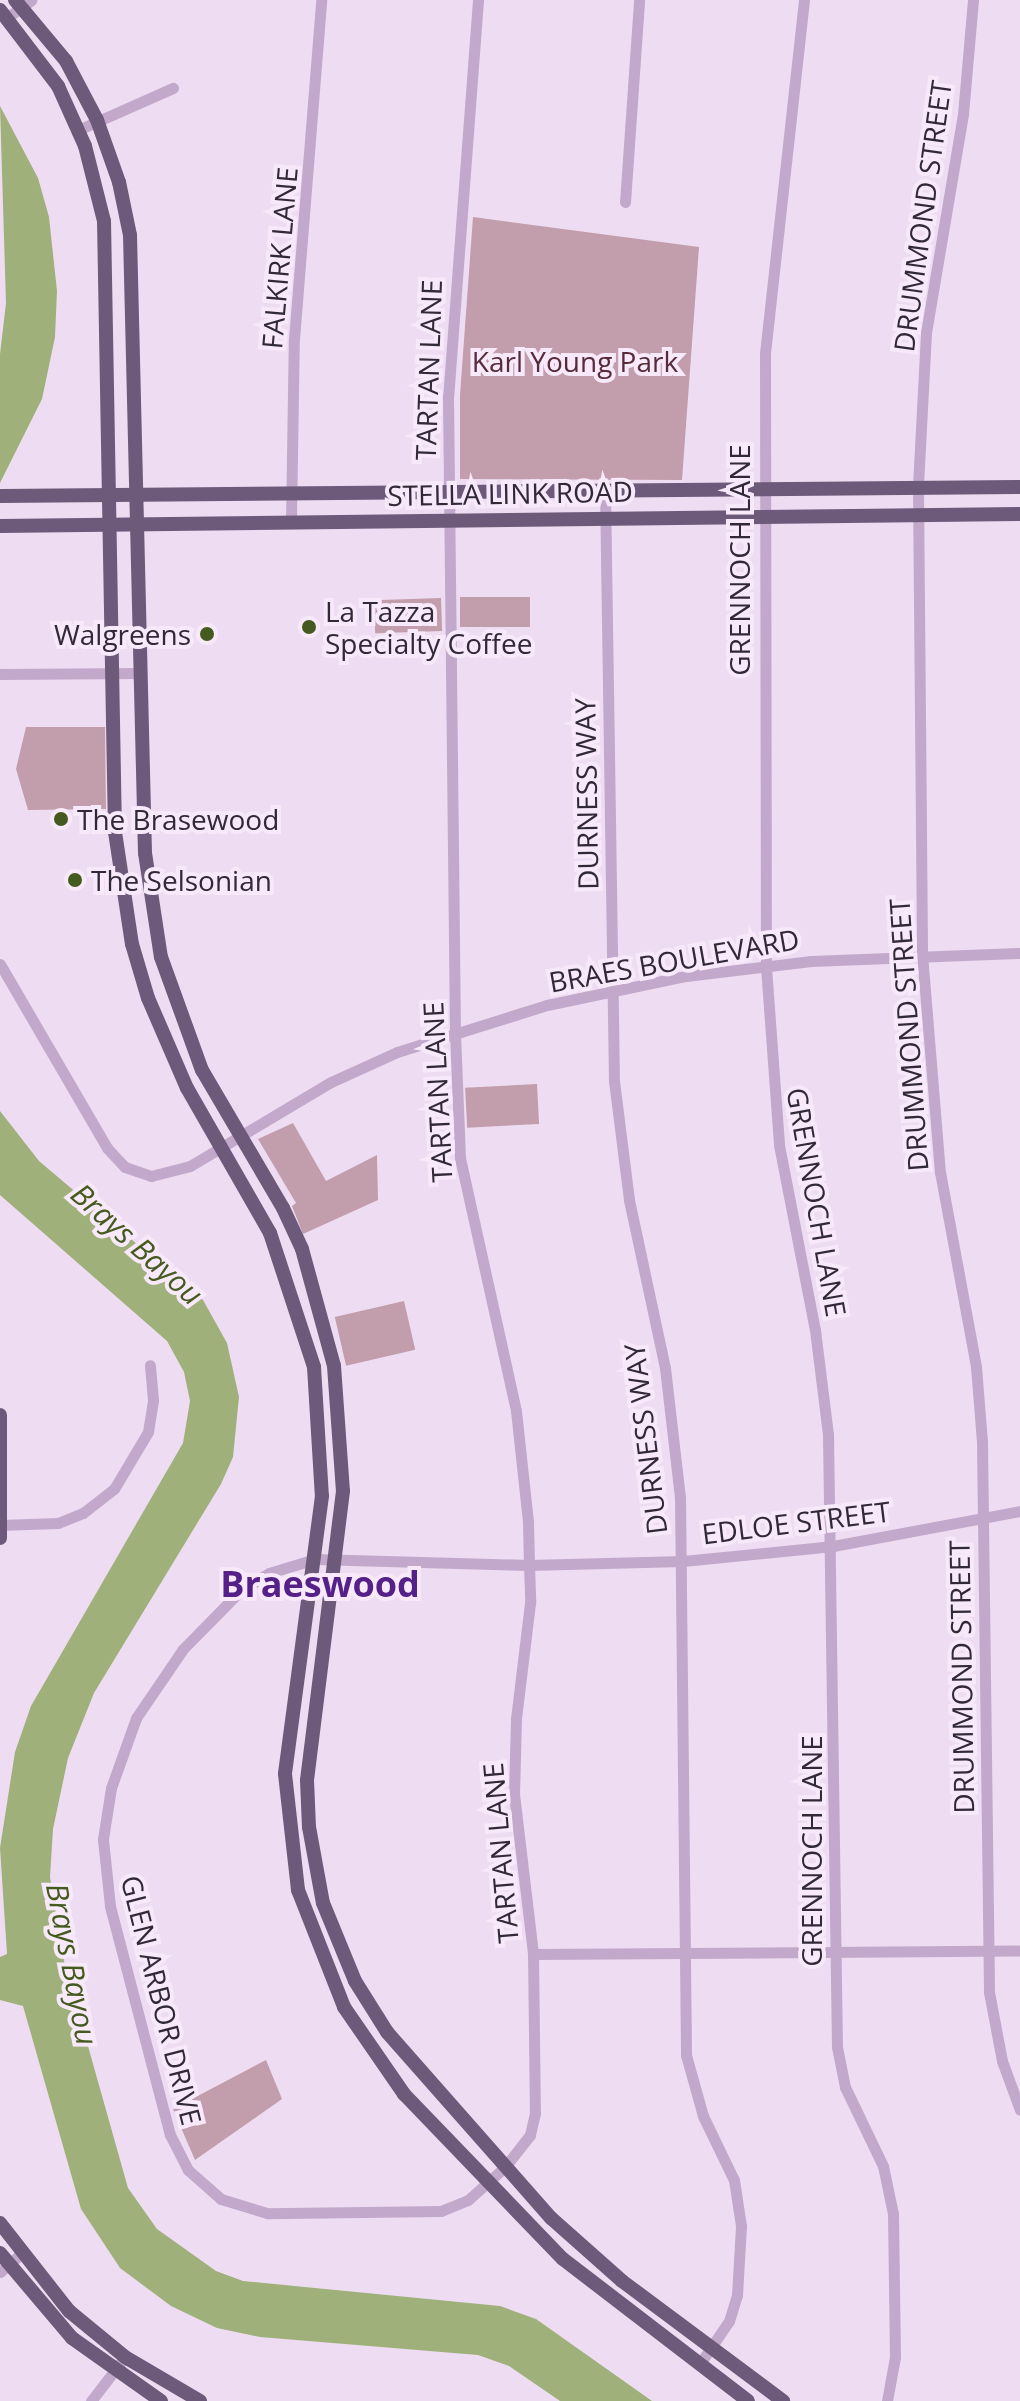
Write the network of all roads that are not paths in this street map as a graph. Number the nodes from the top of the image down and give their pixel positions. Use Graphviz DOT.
graph roads {
  1 [pos="321,0"];
  2 [pos="478,0"];
  3 [pos="639,0"];
  4 [pos="804,0"];
  5 [pos="973,0"];
  6 [pos="22,2"];
  7 [pos="4,13"];
  8 [pos="173,88"];
  9 [pos="97,120"];
  10 [pos="78,130"];
  11 [pos="625,202"];
  12 [pos="110,308"];
  13 [pos="135,308"];
  14 [pos="1020,487"];
  15 [pos="918,488"];
  16 [pos="762,489"];
  17 [pos="605,490"];
  18 [pos="448,492"];
  19 [pos="291,493"];
  20 [pos="112,495"];
  21 [pos="140,495"];
  22 [pos="8,496"];
  23 [pos="1020,514"];
  24 [pos="919,515"];
  25 [pos="762,517"];
  26 [pos="606,518"];
  27 [pos="448,519"];
  28 [pos="291,520"];
  29 [pos="113,523"];
  30 [pos="140,523"];
  31 [pos="0,526"];
  32 [pos="114,673"];
  33 [pos="141,673"];
  34 [pos="0,674"];
  35 [pos="1020,953"];
  36 [pos="922,954"];
  37 [pos="161,957"];
  38 [pos="0,964"];
  39 [pos="766,967"];
  40 [pos="141,975"];
  41 [pos="612,990"];
  42 [pos="455,1033"];
  43 [pos="240,1136"];
  44 [pos="223,1147"];
  45 [pos="150,1365"];
  46 [pos="334,1366"];
  47 [pos="314,1369"];
  48 [pos="0,1415"];
  49 [pos="1,1434"];
  50 [pos="1020,1511"];
  51 [pos="983,1519"];
  52 [pos="0,1529"];
  53 [pos="833,1546"];
  54 [pos="315,1559"];
  55 [pos="337,1561"];
  56 [pos="683,1561"];
  57 [pos="529,1565"];
  58 [pos="322,1899"];
  59 [pos="303,1906"];
  60 [pos="988,1951"];
  61 [pos="1020,1951"];
  62 [pos="835,1952"];
  63 [pos="684,1953"];
  64 [pos="533,1954"];
  65 [pos="1020,2110"];
  66 [pos="506,2166"];
  67 [pos="488,2183"];
  68 [pos="0,2223"];
  69 [pos="21,2254"];
  70 [pos="3,2263"];
  71 [pos="712,2347"];
  72 [pos="125,2357"];
  73 [pos="699,2365"];
  74 [pos="113,2371"];
  75 [pos="91,2401"];
  76 [pos="161,2401"];
  77 [pos="200,2401"];
  78 [pos="748,2401"];
  79 [pos="783,2401"];
  80 [pos="887,2401"];
  1 -- 19 [label="street, FALKIRK LANE"];
  2 -- 18 [label="street, TARTAN LANE"];
  3 -- 11 [label="street"];
  4 -- 16 [label="street, GRENNOCH LANE"];
  5 -- 15 [label="street, DRUMMOND STREET"];
  6 -- 7 [label="street"];
  6 -- 9 [label="main road"];
  7 -- 10 [label="main road"];
  8 -- 9 [label="street"];
  9 -- 10 [label="street"];
  9 -- 13 [label="main road"];
  10 -- 12 [label="main road"];
  12 -- 13 [label="main road"];
  12 -- 20 [label="main road"];
  13 -- 21 [label="main road"];
  14 -- 15 [label="main road, STELLA LINK ROAD"];
  15 -- 16 [label="main road, STELLA LINK ROAD"];
  15 -- 24 [label="street, DRUMMOND STREET"];
  16 -- 17 [label="main road, STELLA LINK ROAD"];
  16 -- 25 [label="street, GRENNOCH LANE"];
  17 -- 18 [label="main road, STELLA LINK ROAD"];
  17 -- 26 [label="street, DURNESS WAY"];
  18 -- 19 [label="main road, STELLA LINK ROAD"];
  18 -- 27 [label="street, TARTAN LANE"];
  19 -- 21 [label="main road, STELLA LINK ROAD"];
  19 -- 28 [label="street, FALKIRK LANE"];
  20 -- 21 [label="main road, STELLA LINK ROAD"];
  20 -- 22 [label="main road, STELLA LINK ROAD"];
  20 -- 29 [label="main road"];
  21 -- 30 [label="main road"];
  23 -- 24 [label="main road, STELLA LINK ROAD"];
  24 -- 25 [label="main road, STELLA LINK ROAD"];
  24 -- 36 [label="street, DRUMMOND STREET"];
  25 -- 26 [label="main road, STELLA LINK ROAD"];
  25 -- 39 [label="street, GRENNOCH LANE"];
  26 -- 27 [label="main road, STELLA LINK ROAD"];
  26 -- 41 [label="street, DURNESS WAY"];
  27 -- 28 [label="main road, STELLA LINK ROAD"];
  27 -- 42 [label="street, TARTAN LANE"];
  28 -- 30 [label="main road, STELLA LINK ROAD"];
  29 -- 30 [label="main road, STELLA LINK ROAD"];
  29 -- 31 [label="main road, STELLA LINK ROAD"];
  29 -- 32 [label="main road"];
  30 -- 33 [label="main road"];
  32 -- 33 [label="street"];
  32 -- 34 [label="street"];
  32 -- 40 [label="main road"];
  33 -- 37 [label="main road"];
  35 -- 36 [label="street, BRAES BOULEVARD"];
  36 -- 39 [label="street, BRAES BOULEVARD"];
  36 -- 51 [label="street, DRUMMOND STREET"];
  37 -- 40 [label="main road"];
  37 -- 43 [label="main road"];
  38 -- 44 [label="street"];
  39 -- 41 [label="street, BRAES BOULEVARD"];
  39 -- 53 [label="street, GRENNOCH LANE"];
  40 -- 44 [label="main road"];
  41 -- 42 [label="street, BRAES BOULEVARD"];
  41 -- 56 [label="street, DURNESS WAY"];
  42 -- 43 [label="street, BRAES BOULEVARD"];
  42 -- 57 [label="street, TARTAN LANE"];
  43 -- 44 [label="street, BRAES BOULEVARD"];
  43 -- 46 [label="main road"];
  44 -- 47 [label="main road"];
  45 -- 52 [label="street"];
  46 -- 47 [label="main road"];
  46 -- 55 [label="main road"];
  47 -- 54 [label="main road"];
  48 -- 49 [label="main road"];
  49 -- 52 [label="main road"];
  50 -- 51 [label="street, EDLOE STREET"];
  51 -- 53 [label="street, EDLOE STREET"];
  51 -- 60 [label="street, DRUMMOND STREET"];
  53 -- 56 [label="street, EDLOE STREET"];
  53 -- 62 [label="street, GRENNOCH LANE"];
  54 -- 55 [label="street, GLEN ARBOR DRIVE"];
  54 -- 59 [label="main road"];
  54 -- 67 [label="street, GLEN ARBOR DRIVE"];
  55 -- 57 [label="street, EDLOE STREET"];
  55 -- 58 [label="main road"];
  56 -- 57 [label="street, EDLOE STREET"];
  56 -- 63 [label="street, DURNESS WAY"];
  57 -- 64 [label="street, TARTAN LANE"];
  58 -- 59 [label="main road"];
  58 -- 66 [label="main road"];
  59 -- 67 [label="main road"];
  60 -- 61 [label="street"];
  60 -- 62 [label="street"];
  60 -- 65 [label="street, DRUMMOND STREET"];
  62 -- 63 [label="street"];
  62 -- 80 [label="street, GRENNOCH LANE"];
  63 -- 64 [label="street"];
  63 -- 71 [label="street, DURNESS WAY"];
  64 -- 66 [label="street, TARTAN LANE"];
  66 -- 67 [label="street, GLEN ARBOR DRIVE"];
  66 -- 71 [label="main road"];
  67 -- 73 [label="main road"];
  68 -- 69 [label="main road"];
  69 -- 70 [label="street"];
  69 -- 72 [label="main road"];
  70 -- 74 [label="main road"];
  71 -- 73 [label="street, DURNESS WAY"];
  71 -- 79 [label="main road"];
  72 -- 74 [label="street"];
  72 -- 77 [label="main road"];
  73 -- 78 [label="main road"];
  74 -- 75 [label="street"];
  74 -- 76 [label="main road"];
}
